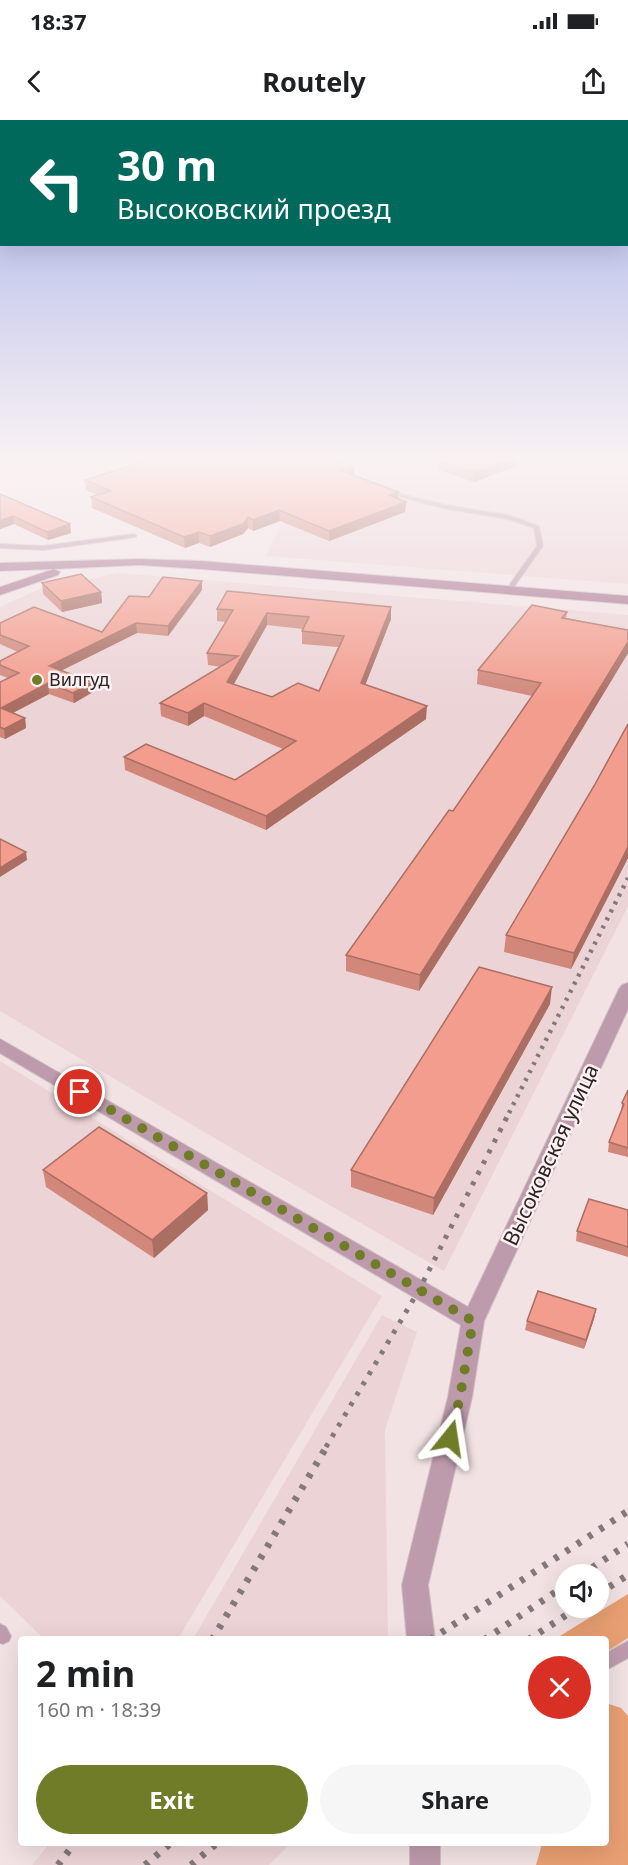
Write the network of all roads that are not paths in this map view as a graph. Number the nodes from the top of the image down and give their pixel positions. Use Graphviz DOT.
graph roads {
  1 [pos="100,540"];
  2 [pos="539,540"];
  3 [pos="0,546"];
  4 [pos="139,562"];
  5 [pos="0,567"];
  6 [pos="0,591"];
  7 [pos="511,591"];
  8 [pos="628,600"];
  9 [pos="628,989"];
  10 [pos="0,1045"];
  11 [pos="473,1321"];
  12 [pos="421,1636"];
  13 [pos="628,1649"];
  14 [pos="609,1660"];
  15 [pos="425,1846"];
  16 [pos="425,1865"];
  1 -- 3 [label="lane"];
  2 -- 7 [label="lane"];
  4 -- 5 [label="street"];
  4 -- 6 [label="street"];
  4 -- 7 [label="street"];
  7 -- 8 [label="street"];
  9 -- 11 [label="street, Высоковская улица"];
  10 -- 11 [label="street"];
  11 -- 12 [label="street, Высоковская улица"];
  13 -- 14 [label="lane"];
  15 -- 16 [label="street"];
}
